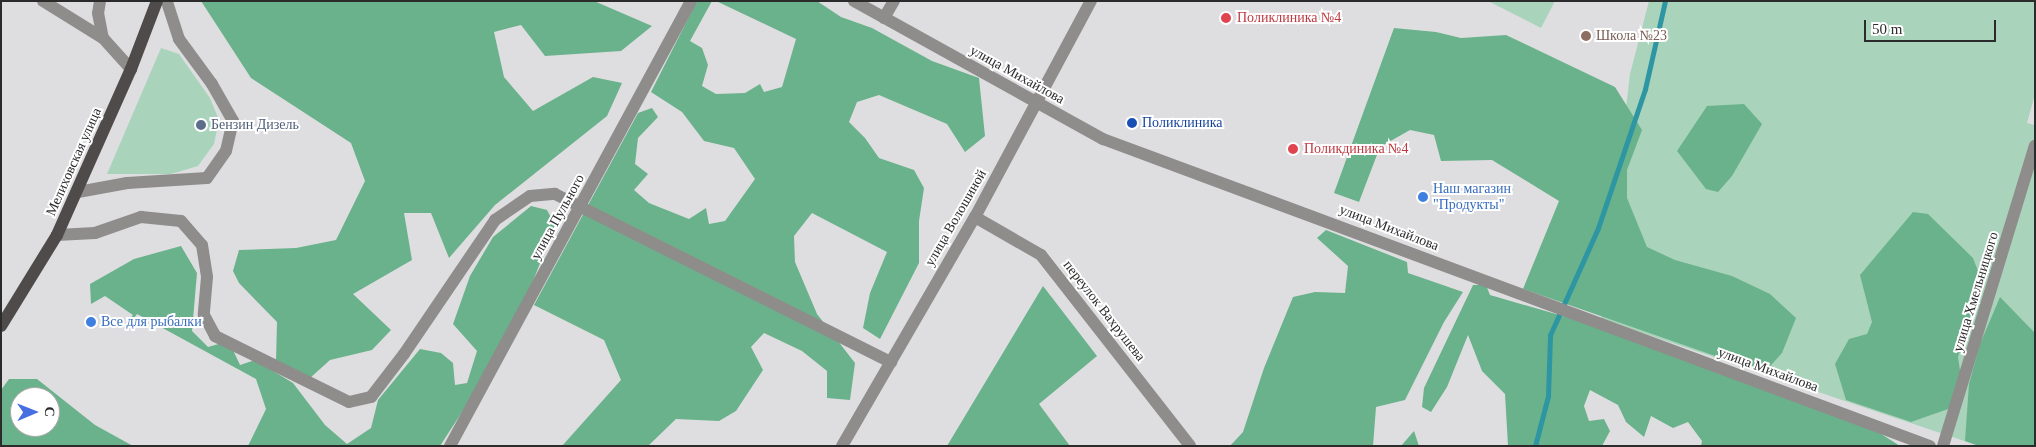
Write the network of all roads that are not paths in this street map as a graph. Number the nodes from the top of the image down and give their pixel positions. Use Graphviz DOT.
graph roads {
  1 [pos="43,1"];
  2 [pos="100,1"];
  3 [pos="157,1"];
  4 [pos="167,1"];
  5 [pos="692,1"];
  6 [pos="854,1"];
  7 [pos="894,1"];
  8 [pos="1091,1"];
  9 [pos="884,18"];
  10 [pos="103,38"];
  11 [pos="132,69"];
  12 [pos="1038,103"];
  13 [pos="2035,146"];
  14 [pos="78,192"];
  15 [pos="582,205"];
  16 [pos="975,217"];
  17 [pos="57,235"];
  18 [pos="1,326"];
  19 [pos="891,362"];
  20 [pos="450,446"];
  21 [pos="842,446"];
  22 [pos="1190,446"];
  23 [pos="1930,446"];
  24 [pos="1943,446"];
  1 -- 10 [label="street"];
  2 -- 10 [label="street"];
  3 -- 11 [label="main road, Мелиховская улица"];
  4 -- 14 [label="street"];
  5 -- 15 [label="street, улица Пульного"];
  6 -- 9 [label="street, улица Михайлова"];
  7 -- 9 [label="street"];
  8 -- 12 [label="street, улица Волошиной"];
  9 -- 12 [label="street, улица Михайлова"];
  10 -- 11 [label="street"];
  11 -- 14 [label="main road, Мелиховская улица"];
  12 -- 16 [label="street, улица Волошиной"];
  12 -- 23 [label="street, улица Михайлова"];
  13 -- 24 [label="street, улица Хмельницкого"];
  14 -- 17 [label="main road, Мелиховская улица"];
  15 -- 17 [label="street"];
  15 -- 19 [label="street"];
  15 -- 20 [label="street, улица Пульного"];
  16 -- 19 [label="street, улица Волошиной"];
  16 -- 22 [label="street, переулок Вахрушева"];
  17 -- 18 [label="main road, Мелиховская улица"];
  19 -- 21 [label="street, улица Волошиной"];
}
